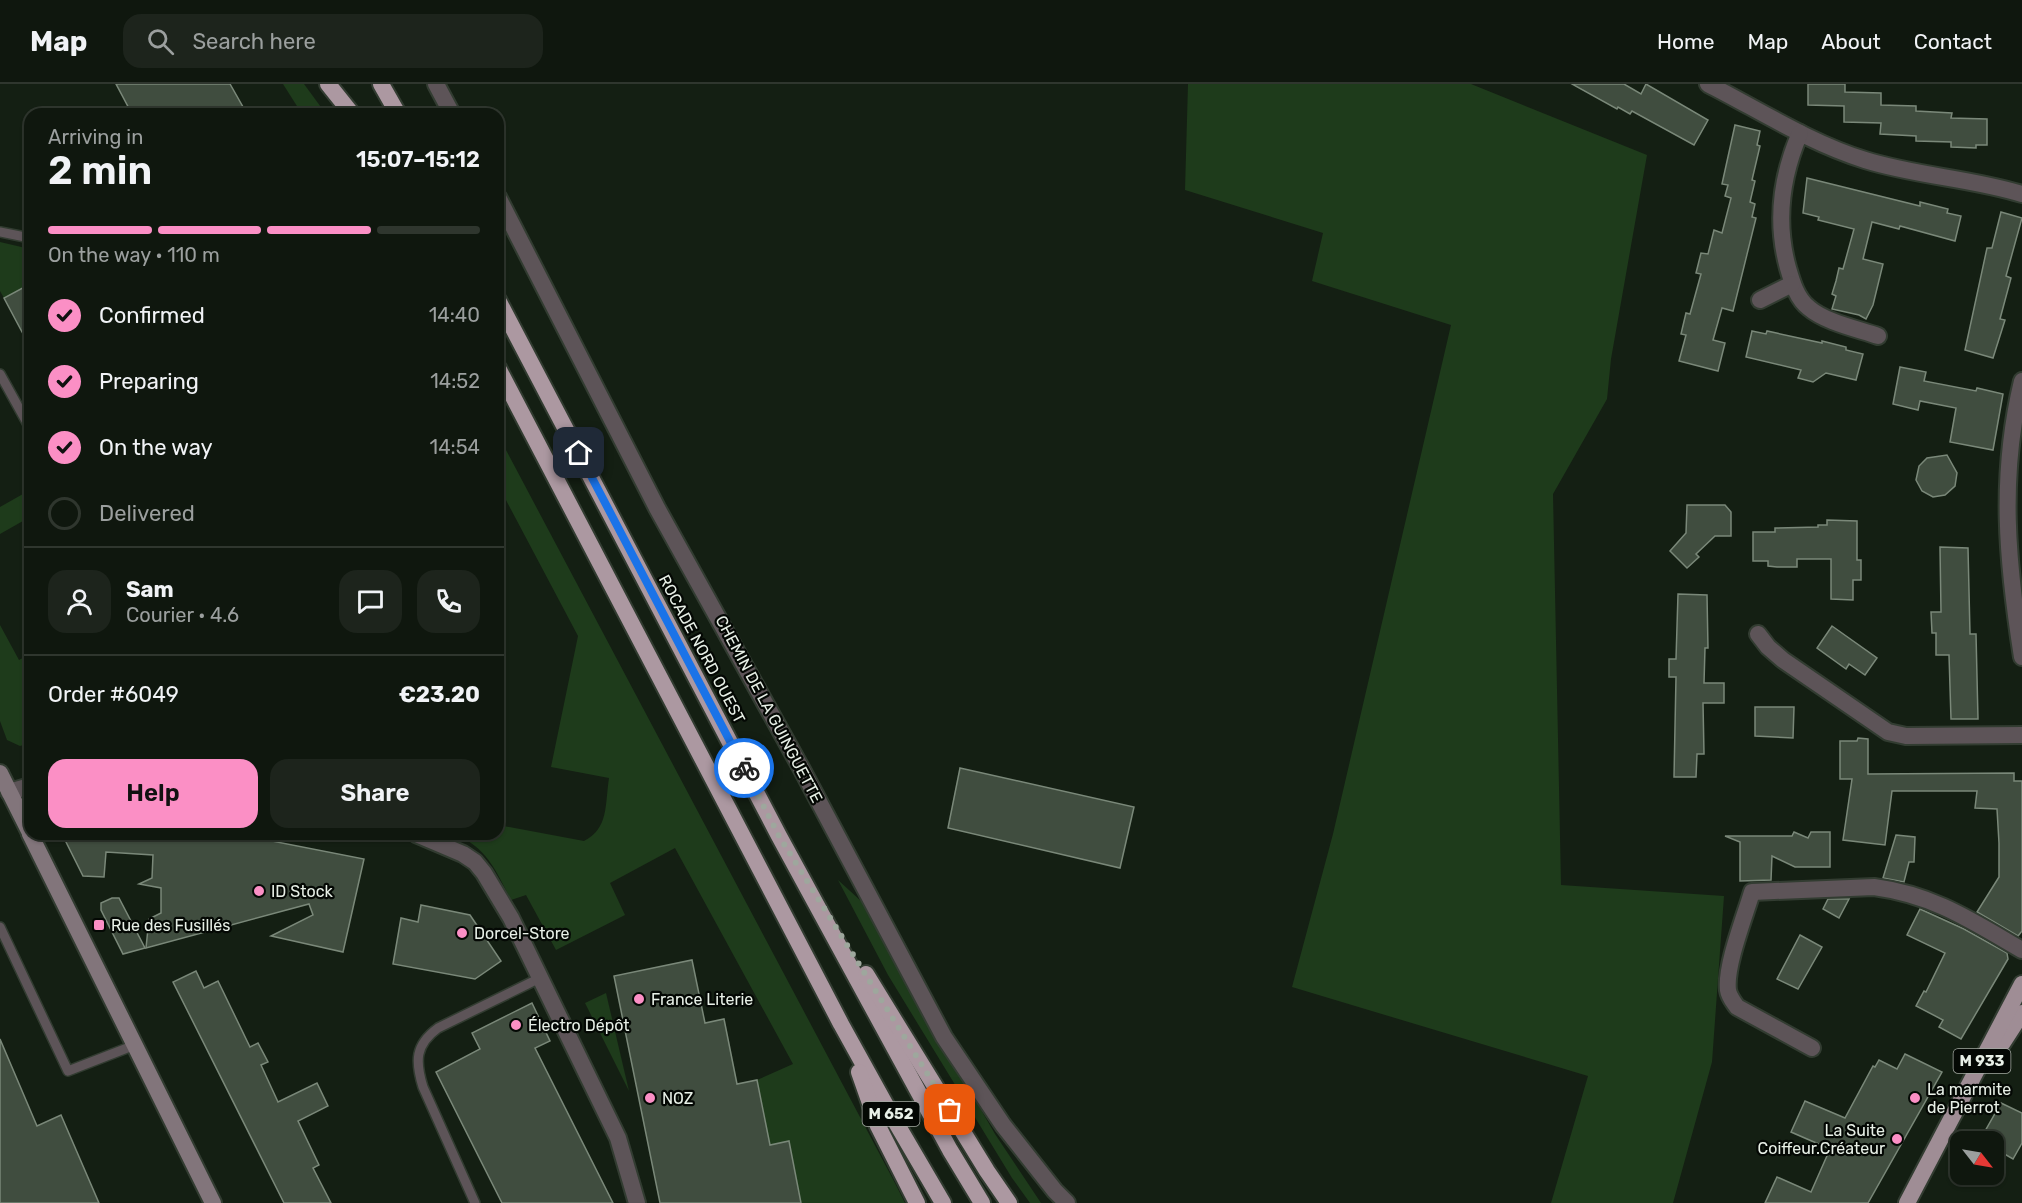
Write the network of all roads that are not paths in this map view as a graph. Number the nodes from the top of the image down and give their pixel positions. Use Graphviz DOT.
graph roads {
  1 [pos="328,84"];
  2 [pos="343,84"];
  3 [pos="436,84"];
  4 [pos="1708,84"];
  5 [pos="383,88"];
  6 [pos="347,108"];
  7 [pos="357,108"];
  8 [pos="395,108"];
  9 [pos="449,108"];
  10 [pos="1800,133"];
  11 [pos="2022,194"];
  12 [pos="504,209"];
  13 [pos="0,232"];
  14 [pos="24,237"];
  15 [pos="1792,284"];
  16 [pos="1760,300"];
  17 [pos="504,311"];
  18 [pos="1878,336"];
  19 [pos="0,374"];
  20 [pos="504,379"];
  21 [pos="2022,381"];
  22 [pos="24,417"];
  23 [pos="1758,634"];
  24 [pos="2022,657"];
  25 [pos="2022,735"];
  26 [pos="0,773"];
  27 [pos="24,788"];
  28 [pos="9,792"];
  29 [pos="24,822"];
  30 [pos="779,836"];
  31 [pos="33,840"];
  32 [pos="430,840"];
  33 [pos="0,927"];
  34 [pos="2022,950"];
  35 [pos="540,978"];
  36 [pos="2022,984"];
  37 [pos="2022,1013"];
  38 [pos="841,1023"];
  39 [pos="135,1045"];
  40 [pos="1812,1048"];
  41 [pos="1942,1139"];
  42 [pos="213,1203"];
  43 [pos="476,1203"];
  44 [pos="637,1203"];
  45 [pos="918,1203"];
  46 [pos="943,1203"];
  47 [pos="982,1203"];
  48 [pos="1009,1203"];
  49 [pos="1067,1203"];
  50 [pos="1907,1203"];
  1 -- 6 [label="highway"];
  2 -- 7 [label="highway"];
  3 -- 9 [label="street"];
  4 -- 10 [label="street"];
  5 -- 8 [label="highway"];
  10 -- 11 [label="street"];
  10 -- 15 [label="street"];
  12 -- 49 [label="street, CHEMIN DE LA GUINGUETTE"];
  13 -- 14 [label="lane"];
  15 -- 16 [label="street"];
  15 -- 18 [label="street"];
  17 -- 30 [label="highway, ROCADE NORD OUEST / M 652"];
  19 -- 22 [label="lane"];
  20 -- 38 [label="highway, M 652"];
  21 -- 24 [label="street"];
  23 -- 25 [label="street"];
  26 -- 28 [label="main road"];
  27 -- 28 [label="street"];
  28 -- 29 [label="main road"];
  30 -- 47 [label="highway, ROCADE NORD OUEST / M 652"];
  30 -- 48 [label="highway"];
  31 -- 39 [label="main road"];
  32 -- 35 [label="street"];
  33 -- 39 [label="lane"];
  34 -- 40 [label="street"];
  35 -- 43 [label="lane"];
  35 -- 44 [label="street"];
  36 -- 41 [label="main road, M 933"];
  37 -- 41 [label="main road, M 933"];
  38 -- 45 [label="highway"];
  38 -- 46 [label="highway, M 652"];
  39 -- 42 [label="main road"];
  41 -- 50 [label="main road, M 933"];
}
